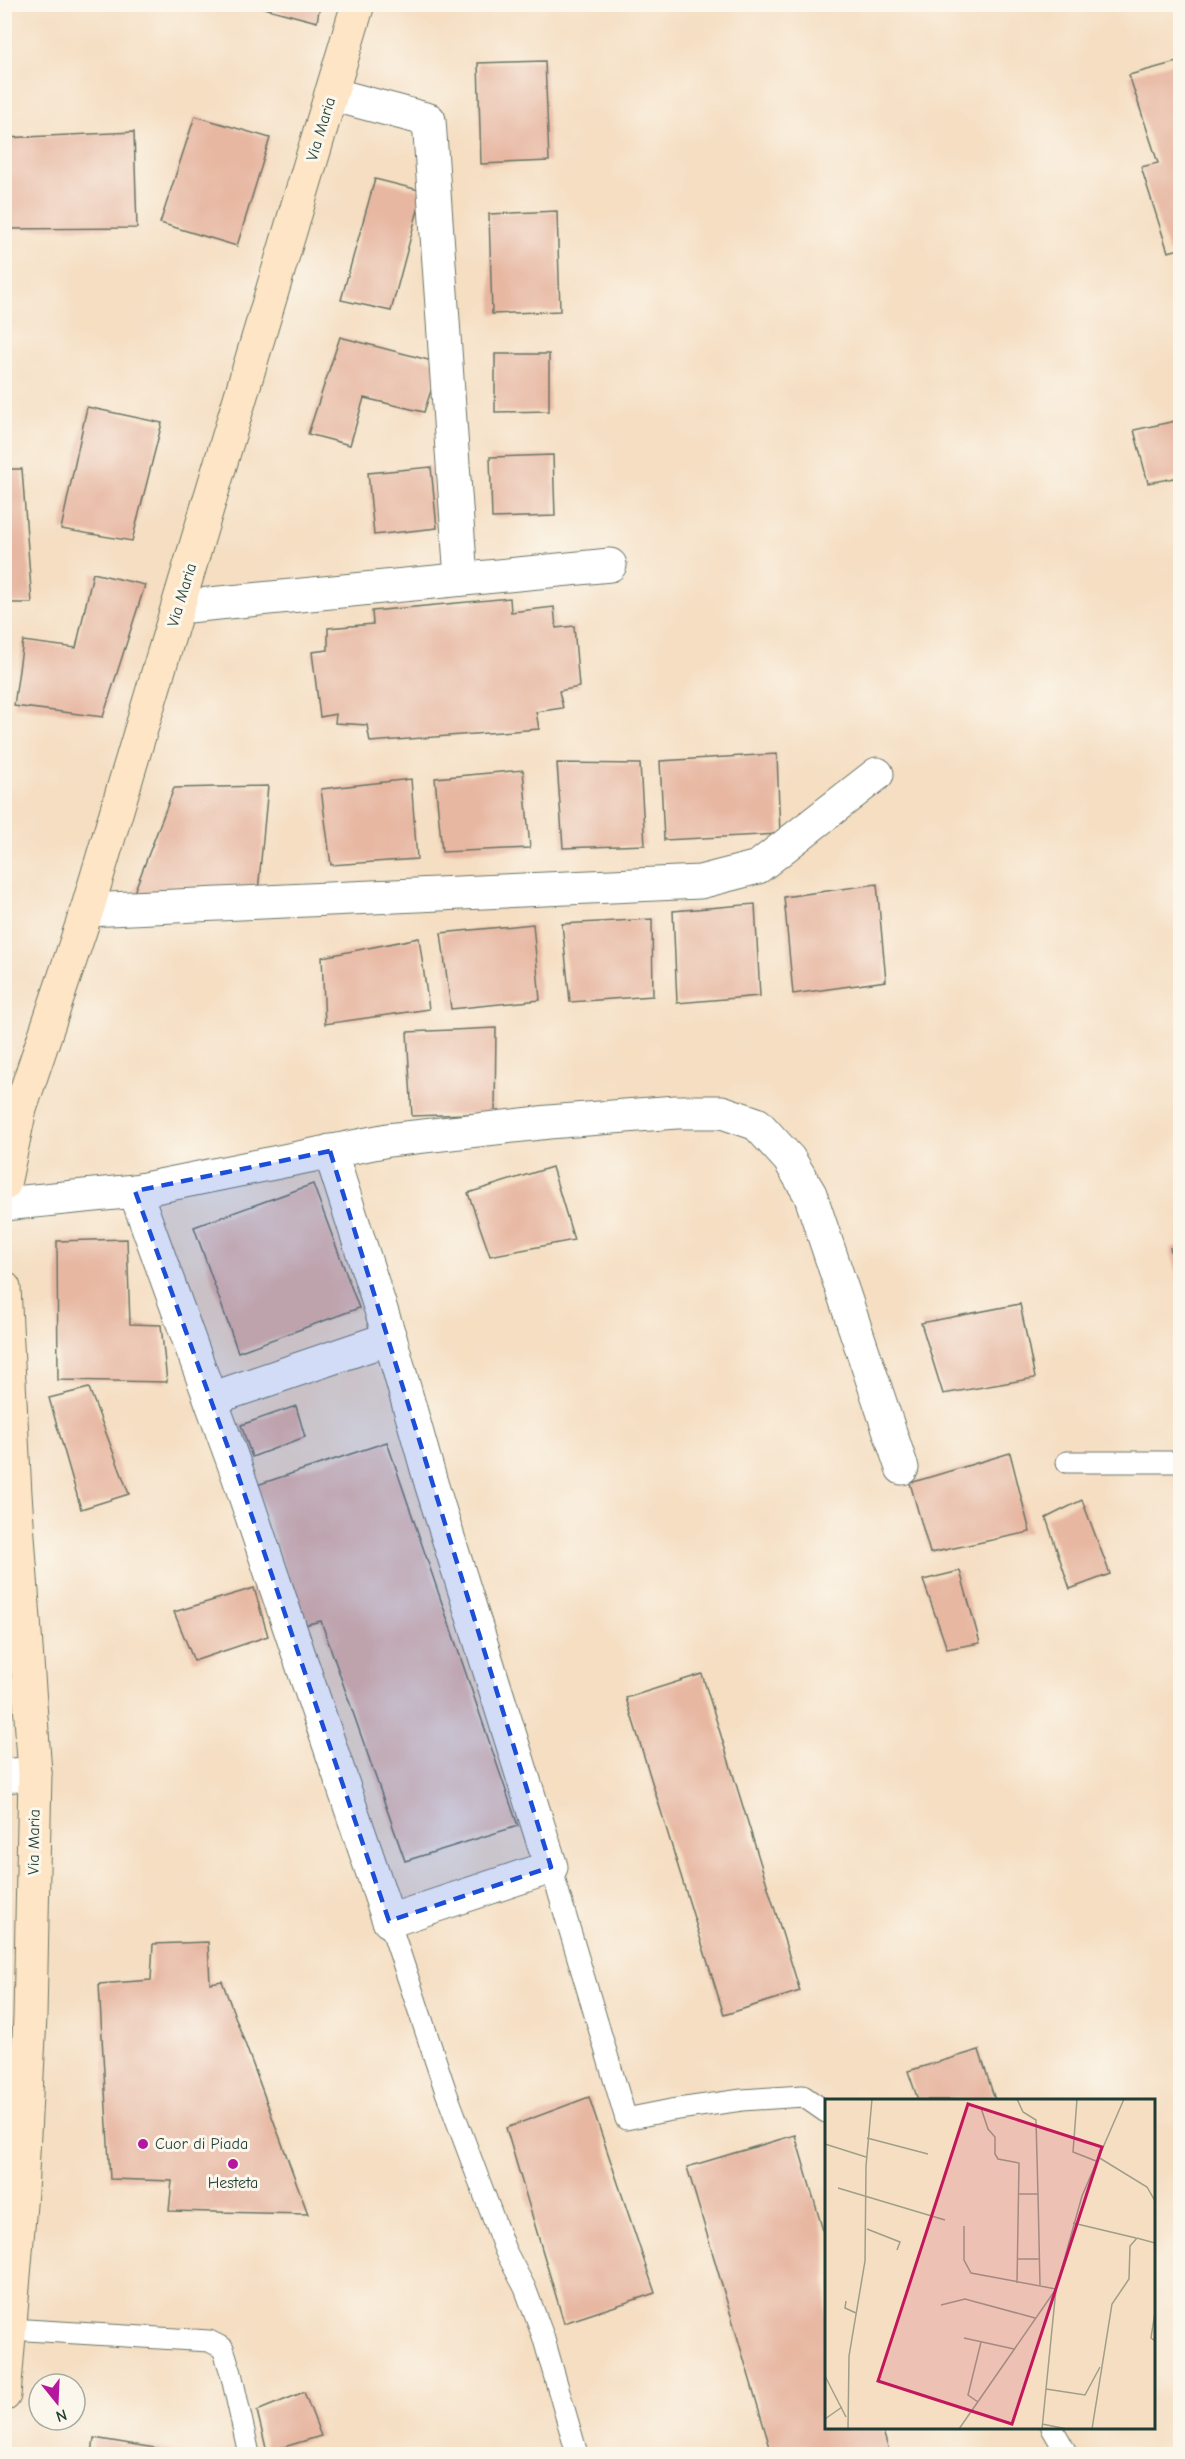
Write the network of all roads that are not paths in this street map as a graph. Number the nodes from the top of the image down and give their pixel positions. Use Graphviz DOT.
graph roads {
  1 [pos="358,4"];
  2 [pos="331,94"];
  3 [pos="610,565"];
  4 [pos="461,579"];
  5 [pos="178,607"];
  6 [pos="877,774"];
  7 [pos="87,910"];
  8 [pos="330,1150"];
  9 [pos="4,1184"];
  10 [pos="135,1191"];
  11 [pos="4,1204"];
  12 [pos="4,1288"];
  13 [pos="390,1338"];
  14 [pos="211,1399"];
  15 [pos="1067,1462"];
  16 [pos="1180,1462"];
  17 [pos="902,1468"];
  18 [pos="20,1774"];
  19 [pos="551,1867"];
  20 [pos="389,1921"];
  21 [pos="825,2111"];
  22 [pos="10,2329"];
  23 [pos="5,2378"];
  24 [pos="1053,2429"];
  25 [pos="249,2454"];
  26 [pos="577,2454"];
  27 [pos="1067,2454"];
  1 -- 2 [label="street, Via Maria"];
  2 -- 4 [label="street"];
  2 -- 5 [label="street, Via Maria"];
  3 -- 4 [label="street"];
  4 -- 5 [label="street"];
  5 -- 7 [label="street, Via Maria"];
  6 -- 7 [label="street"];
  7 -- 9 [label="street, Via Maria"];
  8 -- 10 [label="street"];
  8 -- 13 [label="street"];
  8 -- 17 [label="street"];
  10 -- 11 [label="street"];
  10 -- 14 [label="street"];
  12 -- 18 [label="street, Via Maria"];
  13 -- 14 [label="street"];
  13 -- 19 [label="street"];
  14 -- 20 [label="street"];
  15 -- 16 [label="lane"];
  18 -- 22 [label="street, Via Maria"];
  19 -- 20 [label="street"];
  19 -- 21 [label="lane"];
  20 -- 26 [label="lane"];
  22 -- 23 [label="street, Via Maria"];
  22 -- 25 [label="lane"];
  24 -- 27 [label="lane"];
}
